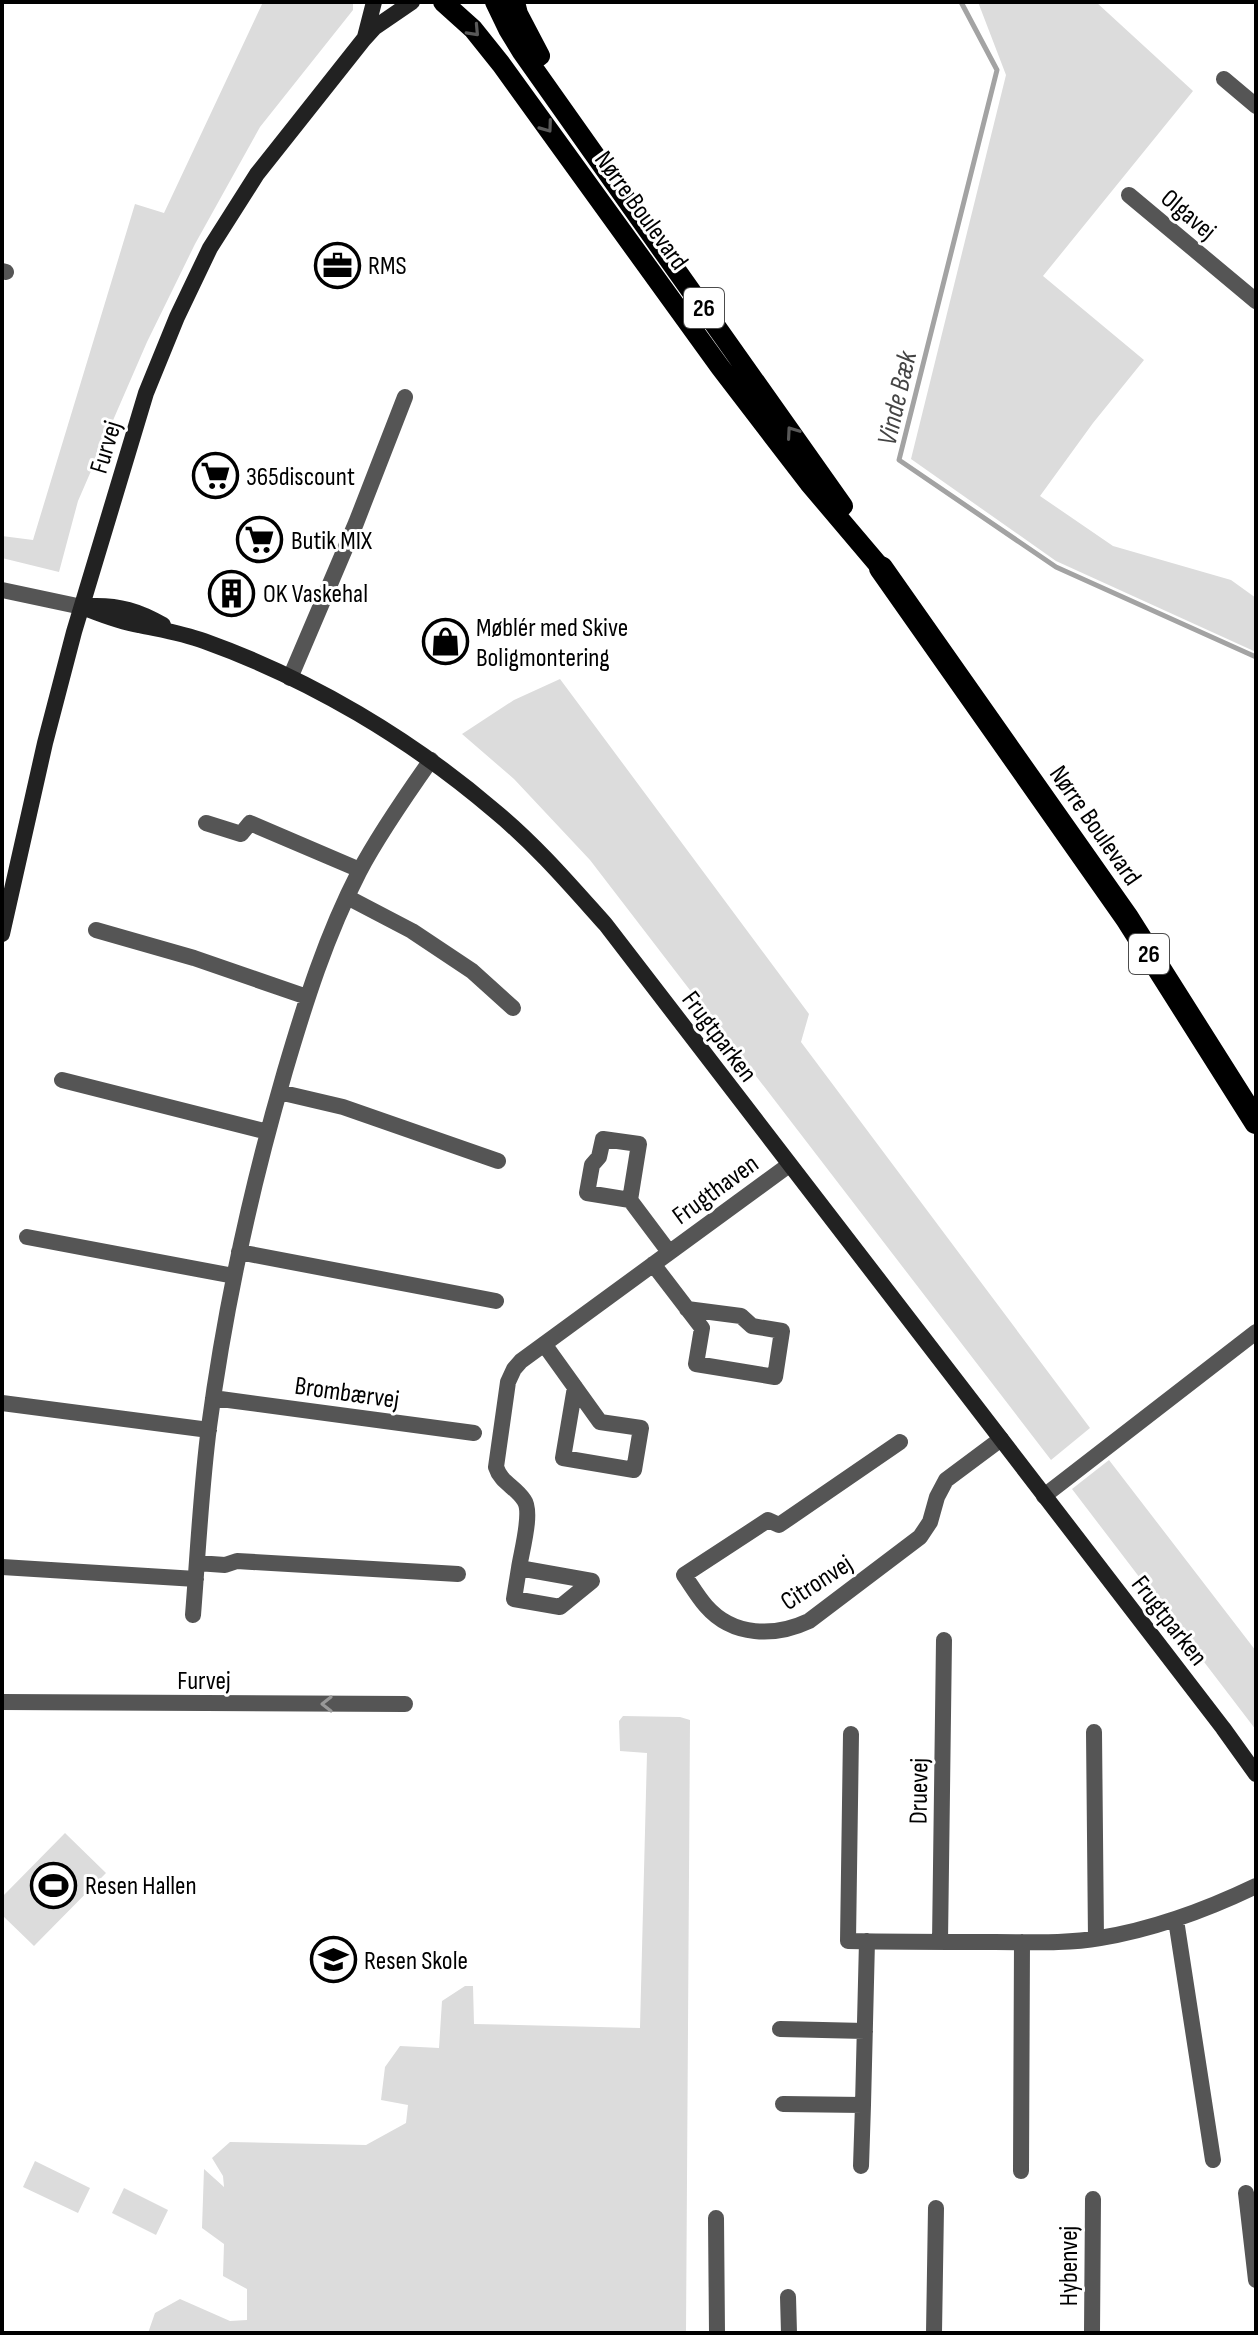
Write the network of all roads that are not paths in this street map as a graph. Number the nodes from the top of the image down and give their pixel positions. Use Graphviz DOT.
graph roads {
  1 [pos="374,2"];
  2 [pos="384,2"];
  3 [pos="412,2"];
  4 [pos="443,2"];
  5 [pos="495,2"];
  6 [pos="515,2"];
  7 [pos="369,34"];
  8 [pos="1224,79"];
  9 [pos="1256,106"];
  10 [pos="1129,195"];
  11 [pos="625,197"];
  12 [pos="1256,301"];
  13 [pos="405,397"];
  14 [pos="881,568"];
  15 [pos="2,590"];
  16 [pos="82,607"];
  17 [pos="290,678"];
  18 [pos="431,760"];
  19 [pos="206,823"];
  20 [pos="360,870"];
  21 [pos="347,897"];
  22 [pos="96,930"];
  23 [pos="2,934"];
  24 [pos="307,997"];
  25 [pos="513,1008"];
  26 [pos="62,1080"];
  27 [pos="279,1092"];
  28 [pos="1256,1122"];
  29 [pos="268,1132"];
  30 [pos="498,1161"];
  31 [pos="789,1165"];
  32 [pos="630,1200"];
  33 [pos="27,1237"];
  34 [pos="239,1252"];
  35 [pos="669,1252"];
  36 [pos="653,1264"];
  37 [pos="234,1276"];
  38 [pos="496,1301"];
  39 [pos="687,1309"];
  40 [pos="1256,1332"];
  41 [pos="544,1344"];
  42 [pos="575,1387"];
  43 [pos="213,1398"];
  44 [pos="2,1403"];
  45 [pos="209,1430"];
  46 [pos="474,1433"];
  47 [pos="1001,1439"];
  48 [pos="900,1442"];
  49 [pos="1044,1496"];
  50 [pos="2,1567"];
  51 [pos="519,1568"];
  52 [pos="196,1571"];
  53 [pos="458,1574"];
  54 [pos="193,1615"];
  55 [pos="944,1640"];
  56 [pos="2,1702"];
  57 [pos="405,1704"];
  58 [pos="1094,1732"];
  59 [pos="851,1734"];
  60 [pos="1256,1774"];
  61 [pos="1256,1886"];
  62 [pos="1176,1920"];
  63 [pos="1096,1939"];
  64 [pos="867,1941"];
  65 [pos="940,1942"];
  66 [pos="1022,1942"];
  67 [pos="780,2029"];
  68 [pos="865,2031"];
  69 [pos="783,2104"];
  70 [pos="863,2105"];
  71 [pos="1213,2160"];
  72 [pos="861,2166"];
  73 [pos="1021,2171"];
  74 [pos="1246,2193"];
  75 [pos="1093,2199"];
  76 [pos="936,2208"];
  77 [pos="716,2218"];
  78 [pos="1256,2280"];
  79 [pos="788,2297"];
  80 [pos="717,2333"];
  81 [pos="789,2333"];
  82 [pos="934,2333"];
  83 [pos="1092,2333"];
  1 -- 7 [label="street"];
  2 -- 7 [label="street, Furvej"];
  3 -- 7 [label="street, Furvej"];
  4 -- 14 [label="main road, Nørre Boulevard / 26, one-way"];
  5 -- 11 [label="main road, Nørre Boulevard / 26"];
  6 -- 11 [label="main road, 26"];
  7 -- 16 [label="street, Furvej"];
  8 -- 9 [label="street"];
  10 -- 12 [label="street, Olgavej"];
  14 -- 11 [label="main road, Nørre Boulevard / 26, one-way"];
  13 -- 17 [label="street"];
  14 -- 28 [label="highway, Nørre Boulevard / 26"];
  15 -- 16 [label="street"];
  16 -- 17 [label="street, Frugtparken"];
  16 -- 23 [label="street, Furvej"];
  17 -- 18 [label="street, Frugtparken"];
  18 -- 20 [label="street"];
  18 -- 31 [label="street, Frugtparken"];
  19 -- 20 [label="street"];
  20 -- 21 [label="street"];
  21 -- 24 [label="street"];
  21 -- 25 [label="street"];
  22 -- 24 [label="street"];
  24 -- 27 [label="street"];
  26 -- 29 [label="street"];
  27 -- 29 [label="street"];
  27 -- 30 [label="street"];
  29 -- 34 [label="street"];
  31 -- 35 [label="street, Frugthaven"];
  31 -- 47 [label="street, Frugtparken"];
  32 -- 35 [label="street, Frugthaven"];
  33 -- 37 [label="street"];
  34 -- 37 [label="street"];
  34 -- 38 [label="street"];
  35 -- 36 [label="street, Frugthaven"];
  36 -- 39 [label="street"];
  36 -- 41 [label="street, Frugthaven"];
  37 -- 43 [label="street"];
  39 -- 39 [label="street"];
  40 -- 49 [label="street"];
  41 -- 42 [label="street"];
  41 -- 51 [label="street, Frugthaven"];
  42 -- 42 [label="street"];
  43 -- 45 [label="street"];
  43 -- 46 [label="street, Brombærvej"];
  44 -- 45 [label="street"];
  45 -- 52 [label="street"];
  47 -- 48 [label="street, Citronvej"];
  47 -- 49 [label="street, Frugtparken"];
  49 -- 60 [label="street, Frugtparken"];
  50 -- 52 [label="street"];
  52 -- 53 [label="street"];
  52 -- 54 [label="street"];
  55 -- 65 [label="street, Druevej"];
  57 -- 56 [label="street, Furvej, one-way"];
  58 -- 63 [label="street"];
  59 -- 64 [label="street"];
  61 -- 62 [label="street"];
  62 -- 63 [label="street"];
  62 -- 71 [label="street"];
  63 -- 66 [label="street"];
  64 -- 65 [label="street"];
  64 -- 68 [label="street"];
  65 -- 66 [label="street"];
  66 -- 73 [label="street"];
  67 -- 68 [label="street"];
  68 -- 70 [label="street"];
  69 -- 70 [label="street"];
  70 -- 72 [label="street"];
  74 -- 78 [label="street"];
  75 -- 83 [label="street, Hybenvej"];
  76 -- 82 [label="street"];
  77 -- 80 [label="street"];
  79 -- 81 [label="street"];
}
